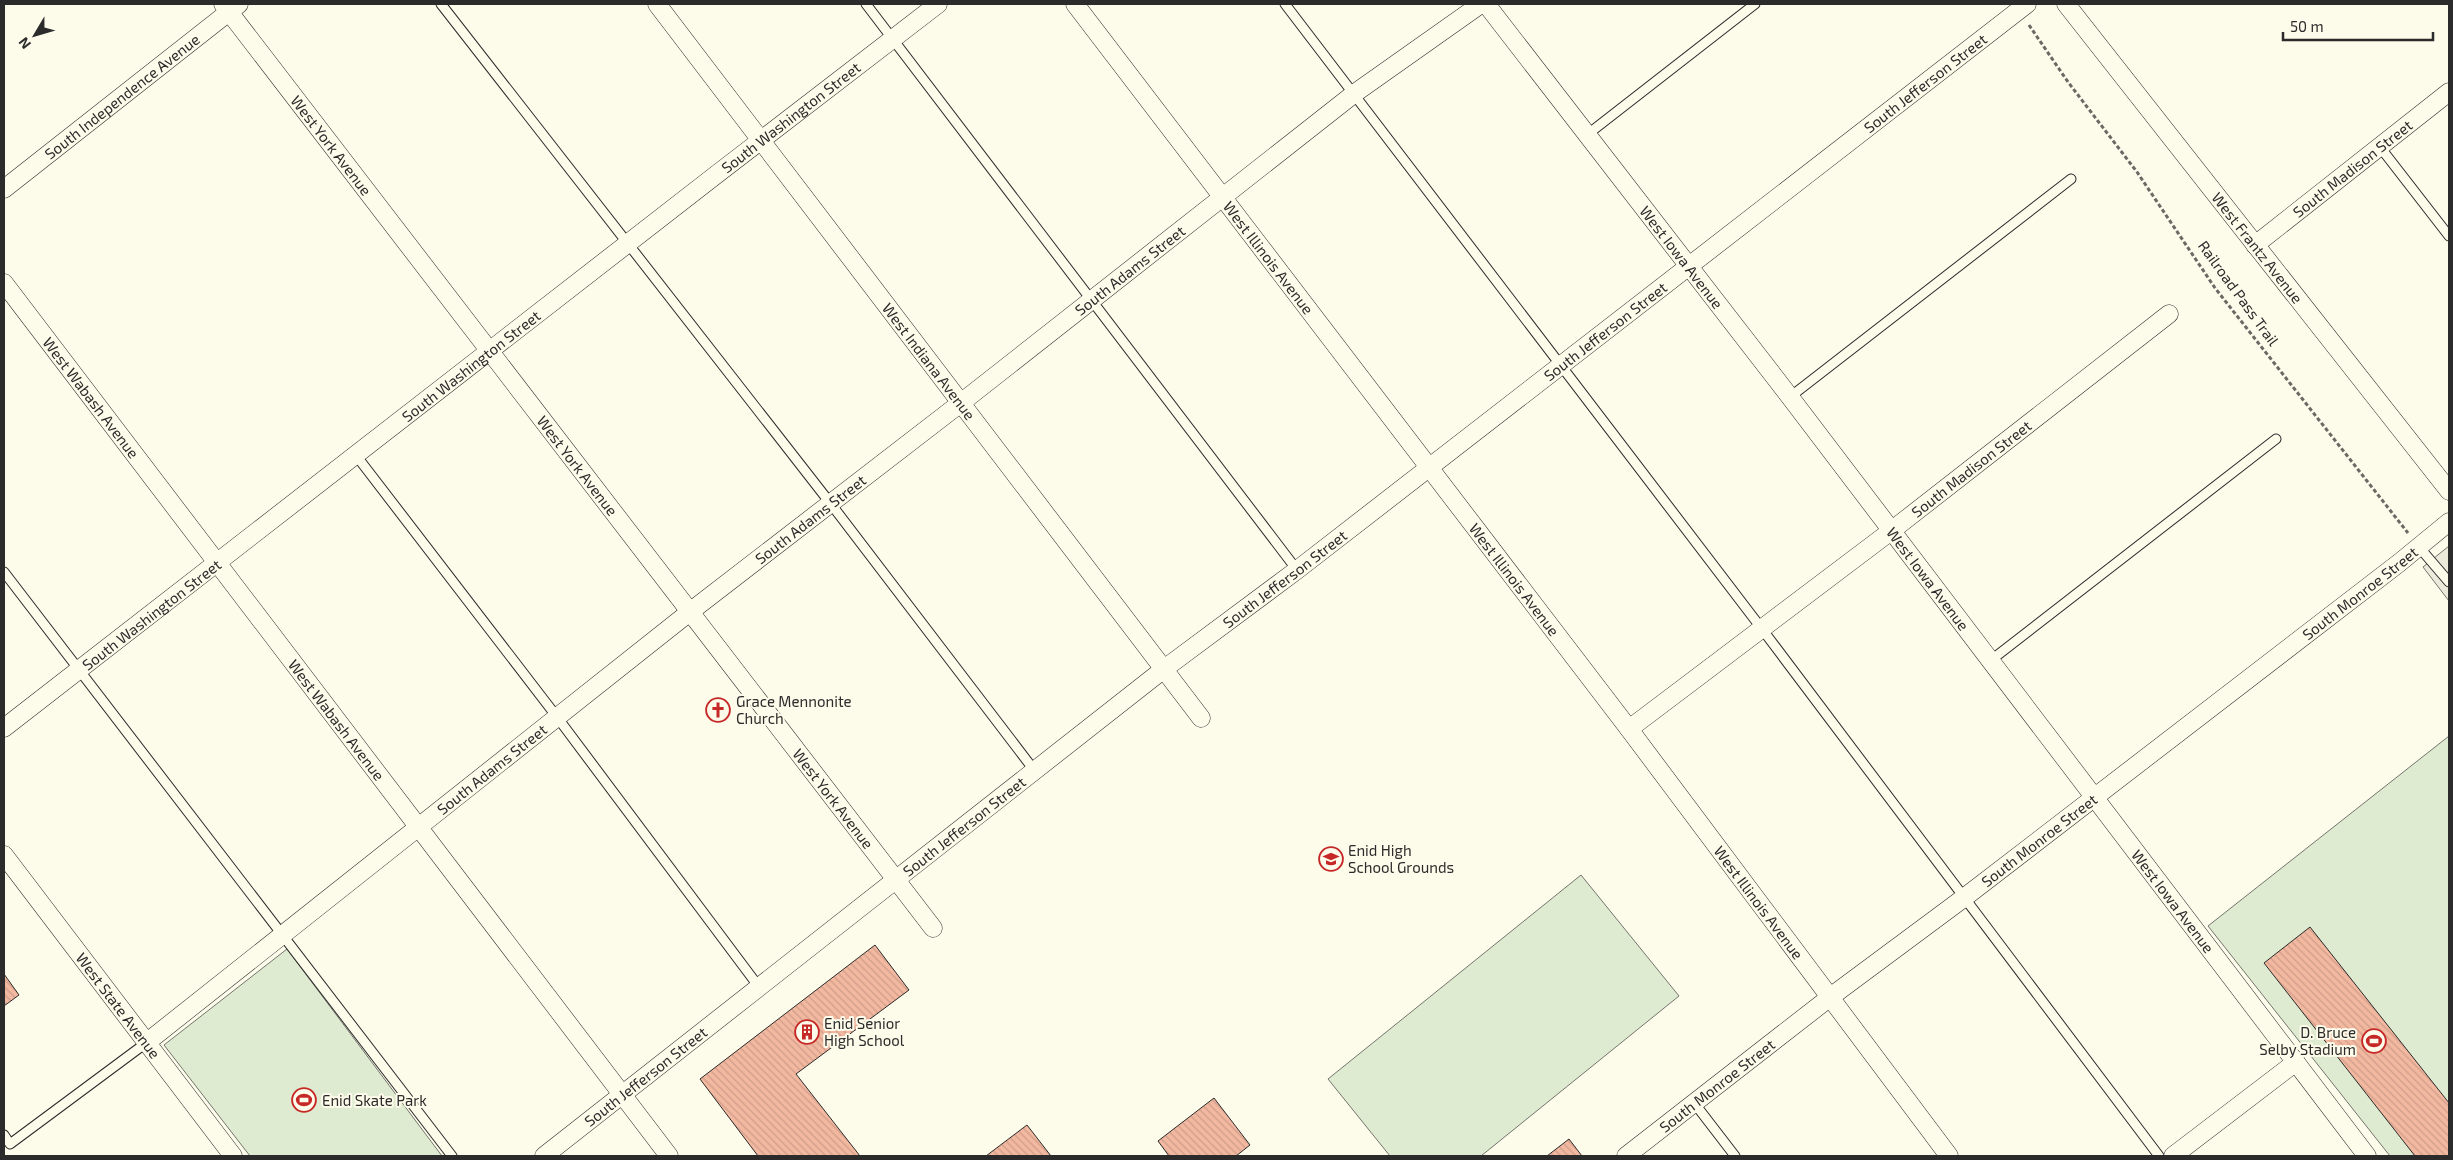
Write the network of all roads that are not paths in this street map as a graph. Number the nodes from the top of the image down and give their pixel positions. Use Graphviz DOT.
graph roads {
  1 [pos="441,4"];
  2 [pos="656,4"];
  3 [pos="866,4"];
  4 [pos="938,4"];
  5 [pos="1075,4"];
  6 [pos="1285,4"];
  7 [pos="1481,4"];
  8 [pos="1486,4"];
  9 [pos="1755,4"];
  10 [pos="2066,4"];
  11 [pos="230,6"];
  12 [pos="2022,8"];
  13 [pos="893,38"];
  14 [pos="2449,92"];
  15 [pos="1355,93"];
  16 [pos="1588,134"];
  17 [pos="761,138"];
  18 [pos="2380,147"];
  19 [pos="2071,179"];
  20 [pos="4,189"];
  21 [pos="1224,196"];
  22 [pos="2449,236"];
  23 [pos="626,243"];
  24 [pos="2255,245"];
  25 [pos="1689,267"];
  26 [pos="4,282"];
  27 [pos="1091,301"];
  28 [pos="2169,314"];
  29 [pos="490,350"];
  30 [pos="1560,366"];
  31 [pos="1790,397"];
  32 [pos="962,402"];
  33 [pos="2276,439"];
  34 [pos="355,454"];
  35 [pos="1427,467"];
  36 [pos="2449,491"];
  37 [pos="830,504"];
  38 [pos="2449,522"];
  39 [pos="1891,531"];
  40 [pos="2419,547"];
  41 [pos="217,564"];
  42 [pos="1296,570"];
  43 [pos="4,572"];
  44 [pos="2449,582"];
  45 [pos="691,611"];
  46 [pos="1762,629"];
  47 [pos="1990,662"];
  48 [pos="1164,669"];
  49 [pos="80,670"];
  50 [pos="557,717"];
  51 [pos="1202,718"];
  52 [pos="4,728"];
  53 [pos="1629,729"];
  54 [pos="1034,770"];
  55 [pos="2093,797"];
  56 [pos="418,828"];
  57 [pos="4,855"];
  58 [pos="895,878"];
  59 [pos="1965,897"];
  60 [pos="933,928"];
  61 [pos="283,934"];
  62 [pos="759,987"];
  63 [pos="1829,998"];
  64 [pos="146,1043"];
  65 [pos="2296,1062"];
  66 [pos="622,1095"];
  67 [pos="1695,1104"];
  68 [pos="4,1135"];
  69 [pos="233,1156"];
  70 [pos="452,1156"];
  71 [pos="544,1156"];
  72 [pos="669,1156"];
  73 [pos="1626,1156"];
  74 [pos="1735,1156"];
  75 [pos="1949,1156"];
  76 [pos="2159,1156"];
  77 [pos="2173,1156"];
  78 [pos="2367,1156"];
  1 -- 23 [label="lane"];
  2 -- 17 [label="street, West Indiana Avenue"];
  3 -- 13 [label="lane"];
  4 -- 13 [label="street, South Washington Street"];
  5 -- 21 [label="street, West Illinois Avenue"];
  6 -- 15 [label="lane"];
  7 -- 15 [label="street, South Adams Street"];
  8 -- 16 [label="street, West Iowa Avenue"];
  9 -- 16 [label="lane"];
  10 -- 24 [label="street, West Frantz Avenue"];
  11 -- 20 [label="street, South Independence Avenue"];
  11 -- 29 [label="street, West York Avenue"];
  12 -- 25 [label="street, South Jefferson Street"];
  13 -- 17 [label="street, South Washington Street"];
  13 -- 27 [label="lane"];
  14 -- 18 [label="street, South Madison Street"];
  15 -- 21 [label="street, South Adams Street"];
  15 -- 30 [label="lane"];
  16 -- 25 [label="street, West Iowa Avenue"];
  17 -- 23 [label="street, South Washington Street"];
  17 -- 32 [label="street, West Indiana Avenue"];
  18 -- 22 [label="lane"];
  18 -- 24 [label="street, South Madison Street"];
  19 -- 31 [label="lane"];
  21 -- 27 [label="street, South Adams Street"];
  21 -- 35 [label="street, West Illinois Avenue"];
  23 -- 29 [label="street, South Washington Street"];
  23 -- 37 [label="lane"];
  24 -- 36 [label="street, West Frantz Avenue"];
  25 -- 30 [label="street, South Jefferson Street"];
  25 -- 31 [label="street, West Iowa Avenue"];
  26 -- 41 [label="street, West Wabash Avenue"];
  27 -- 32 [label="street, South Adams Street"];
  27 -- 42 [label="lane"];
  28 -- 39 [label="street, South Madison Street"];
  29 -- 34 [label="street, South Washington Street"];
  29 -- 45 [label="street, West York Avenue"];
  30 -- 35 [label="street, South Jefferson Street"];
  30 -- 46 [label="lane"];
  31 -- 39 [label="street, West Iowa Avenue"];
  32 -- 37 [label="street, South Adams Street"];
  32 -- 48 [label="street, West Indiana Avenue"];
  33 -- 47 [label="lane"];
  34 -- 41 [label="street, South Washington Street"];
  34 -- 50 [label="lane"];
  35 -- 42 [label="street, South Jefferson Street"];
  35 -- 53 [label="street, West Illinois Avenue"];
  37 -- 45 [label="street, South Adams Street"];
  37 -- 54 [label="lane"];
  38 -- 40 [label="street, South Monroe Street"];
  39 -- 46 [label="street, South Madison Street"];
  39 -- 47 [label="street, West Iowa Avenue"];
  40 -- 44 [label="lane"];
  40 -- 55 [label="street, South Monroe Street"];
  41 -- 49 [label="street, South Washington Street"];
  41 -- 56 [label="street, West Wabash Avenue"];
  42 -- 48 [label="street, South Jefferson Street"];
  43 -- 49 [label="lane"];
  45 -- 50 [label="street, South Adams Street"];
  45 -- 58 [label="street, West York Avenue"];
  46 -- 53 [label="street, South Madison Street"];
  46 -- 59 [label="lane"];
  47 -- 55 [label="street, West Iowa Avenue"];
  48 -- 51 [label="street, West Indiana Avenue"];
  48 -- 54 [label="street, South Jefferson Street"];
  49 -- 52 [label="street, South Washington Street"];
  49 -- 61 [label="lane"];
  50 -- 56 [label="street, South Adams Street"];
  50 -- 62 [label="lane"];
  53 -- 63 [label="street, West Illinois Avenue"];
  54 -- 58 [label="street, South Jefferson Street"];
  55 -- 59 [label="street, South Monroe Street"];
  55 -- 65 [label="street, West Iowa Avenue"];
  56 -- 61 [label="street, South Adams Street"];
  56 -- 66 [label="street, West Wabash Avenue"];
  57 -- 64 [label="street, West State Avenue"];
  58 -- 60 [label="street, West York Avenue"];
  58 -- 62 [label="street, South Jefferson Street"];
  59 -- 63 [label="street, South Monroe Street"];
  59 -- 76 [label="lane"];
  61 -- 64 [label="street, South Adams Street"];
  61 -- 70 [label="lane"];
  62 -- 66 [label="street, South Jefferson Street"];
  63 -- 67 [label="street, South Monroe Street"];
  63 -- 75 [label="street, West Illinois Avenue"];
  64 -- 68 [label="lane"];
  64 -- 69 [label="street, West State Avenue"];
  65 -- 77 [label="street"];
  65 -- 78 [label="street, West Iowa Avenue"];
  66 -- 71 [label="street, South Jefferson Street"];
  66 -- 72 [label="street, West Wabash Avenue"];
  67 -- 73 [label="street, South Monroe Street"];
  67 -- 74 [label="lane"];
}
